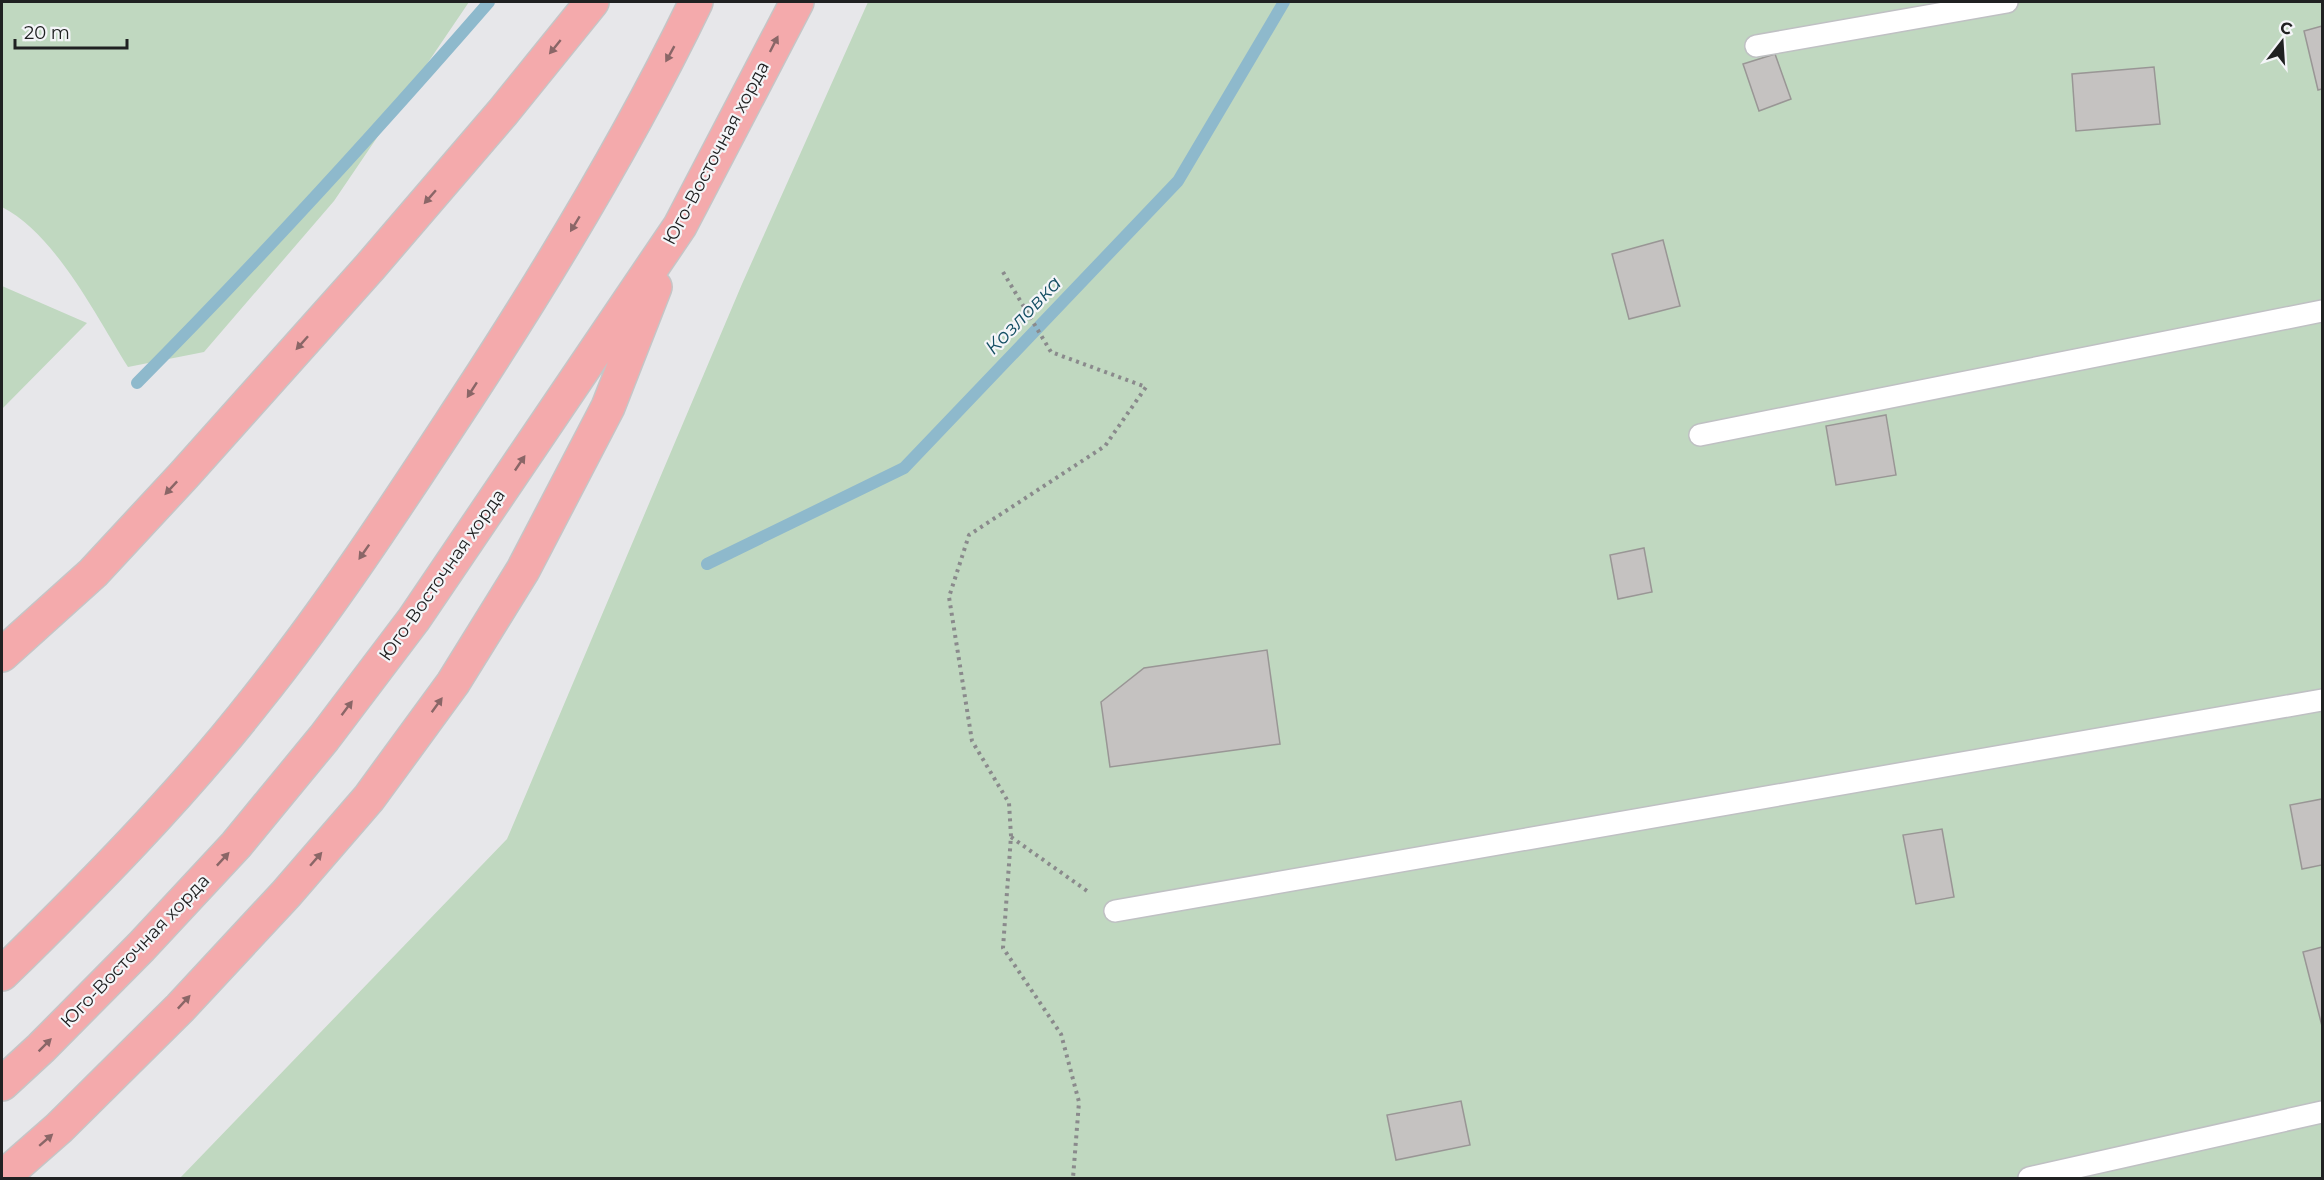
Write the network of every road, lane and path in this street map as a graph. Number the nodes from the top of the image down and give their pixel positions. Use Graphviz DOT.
graph roads {
  1 [pos="592,2"];
  2 [pos="696,2"];
  3 [pos="797,2"];
  4 [pos="2007,2"];
  5 [pos="1756,46"];
  6 [pos="680,226"];
  7 [pos="1003,272"];
  8 [pos="2322,311"];
  9 [pos="1700,435"];
  10 [pos="2,655"];
  11 [pos="2322,700"];
  12 [pos="1011,836"];
  13 [pos="1114,911"];
  14 [pos="2,974"];
  15 [pos="2,1084"];
  16 [pos="2322,1112"];
  17 [pos="2,1179"];
  18 [pos="1073,1179"];
  19 [pos="2029,1179"];
  1 -- 10 [label="main road, one-way"];
  2 -- 14 [label="main road, one-way"];
  6 -- 3 [label="main road, Юго-Восточная хорда, one-way"];
  4 -- 5 [label="lane"];
  15 -- 6 [label="main road, Юго-Восточная хорда, one-way"];
  17 -- 6 [label="main road, one-way"];
  7 -- 12 [label="path"];
  8 -- 9 [label="lane"];
  11 -- 13 [label="lane"];
  12 -- 13 [label="path"];
  12 -- 18 [label="path"];
  16 -- 19 [label="lane"];
}
